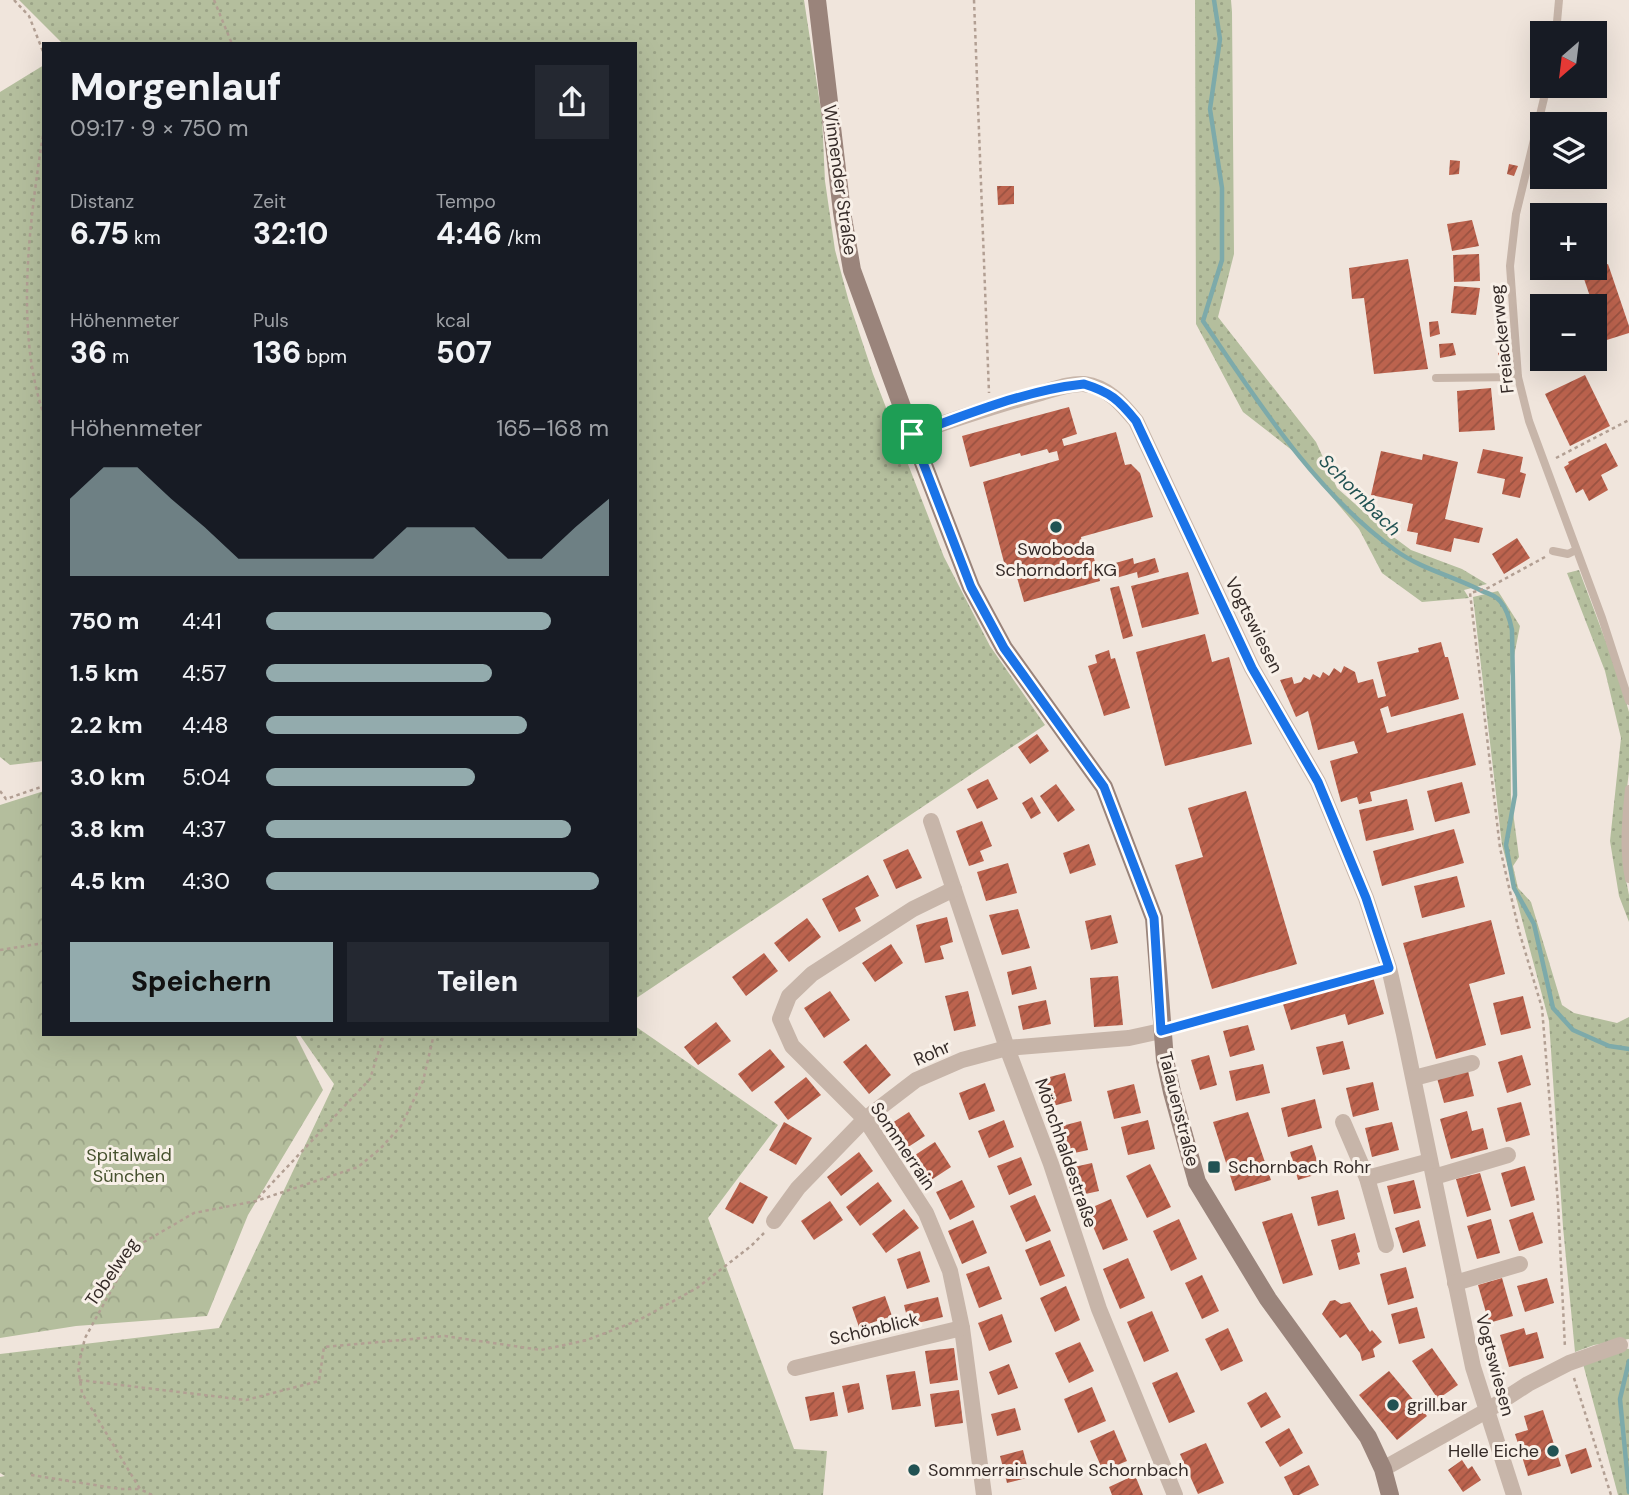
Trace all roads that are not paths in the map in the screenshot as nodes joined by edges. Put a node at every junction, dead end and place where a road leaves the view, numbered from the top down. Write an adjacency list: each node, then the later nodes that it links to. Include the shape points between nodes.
1 (817, 0): 7 (street, Winnender Straße, via 852,270)
2 (1559, 0): 3 (lane)
3 (1557, 21)
4 (1544, 98): 6 (lane, Freiackerweg, via 1516,214 1510,265)
5 (1436, 377): 6 (lane)
6 (1518, 377): 8 (lane, Freiackerweg, via 1529,421)
7 (912, 434): 15 (street, Talauenstraße, via 971,587 1004,648 1104,787 1154,918); 18 (street, Vogtswiesen, via 989,407 1084,384 1119,400 1136,421 1252,668 1318,782 1389,968)
8 (1576, 550): 9 (lane, via 1568,554); 10 (lane, Freiackerweg)
9 (1553, 551)
10 (1629, 701)
11 (1629, 789): 13 (lane)
12 (931, 821): 14 (street, Mönchhaldestraße)
13 (1629, 879)
14 (954, 888): 16 (street, Mönchhaldestraße); 19 (street, Sommerrain, via 812,974 789,996 780,1019 792,1046)
15 (1161, 1031): 16 (street, Rohr); 33 (street, Talauenstraße, via 1197,1182 1273,1306 1368,1437)
16 (1007, 1048): 19 (street, Rohr, via 962,1060 916,1080); 35 (street, Mönchhaldestraße, via 1099,1309)
17 (1472, 1063): 18 (street)
18 (1414, 1078): 22 (street, Vogtswiesen)
19 (865, 1119): 25 (street, Rohr, via 798,1188); 29 (street, Sommerrain, via 926,1213 950,1271)
20 (1343, 1122): 24 (street)
21 (1508, 1155): 23 (street)
22 (1430, 1161): 23 (street, Vogtswiesen); 24 (street)
23 (1434, 1177): 28 (street, Vogtswiesen)
24 (1367, 1178): 26 (street)
25 (774, 1222)
26 (1386, 1245)
27 (1520, 1264): 28 (street)
28 (1455, 1283): 32 (street, Vogtswiesen, via 1473,1367)
29 (962, 1328): 31 (street, Schönblick); 34 (street, Sommerrain)
30 (1625, 1344): 32 (street, via 1569,1363)
31 (795, 1368)
32 (1488, 1410): 33 (street); 37 (street, Vogtswiesen)
33 (1383, 1469): 36 (street, Talauenstraße)
34 (984, 1495)
35 (1175, 1495)
36 (1390, 1495)
37 (1514, 1495)

